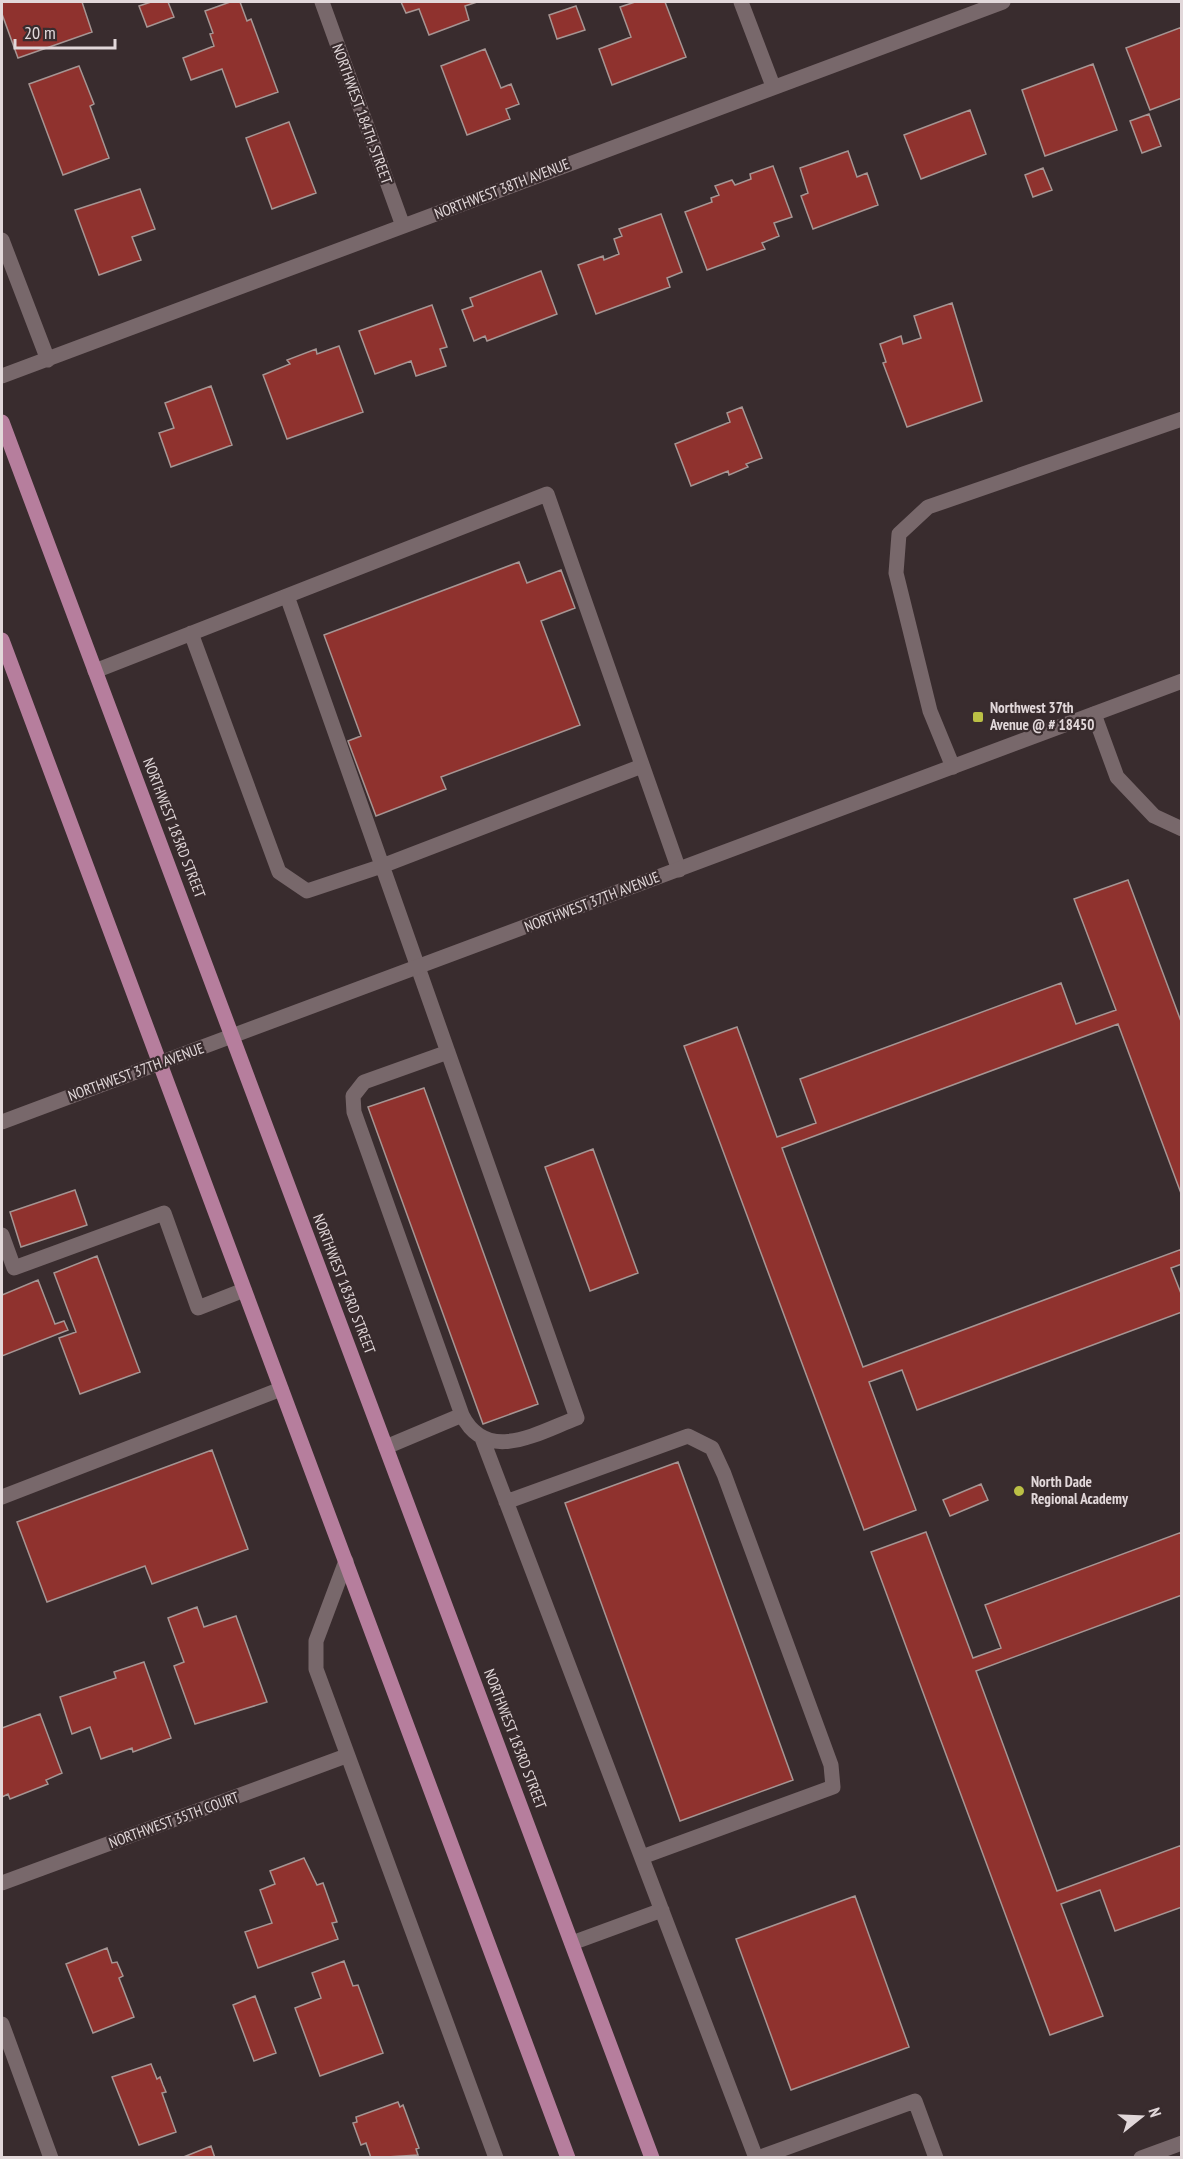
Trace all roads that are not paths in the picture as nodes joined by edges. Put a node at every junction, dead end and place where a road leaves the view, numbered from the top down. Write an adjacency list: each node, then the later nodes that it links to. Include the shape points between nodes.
1 (322, 2): 5 (street, NORTHWEST 184TH STREET)
2 (741, 2): 4 (street)
3 (1003, 2): 4 (street, NORTHWEST 38TH AVENUE)
4 (773, 86): 5 (street, NORTHWEST 38TH AVENUE)
5 (403, 226): 7 (street, NORTHWEST 38TH AVENUE)
6 (2, 240): 7 (street)
7 (48, 360): 8 (street, NORTHWEST 38TH AVENUE)
8 (2, 376)
9 (1182, 419): 18 (street, via 928,507 899,534 896,573 930,711)
10 (2, 422): 14 (main road, NORTHWEST 183RD STREET)
11 (287, 596): 12 (street); 17 (street, via 547,494); 20 (street)
12 (191, 633): 14 (street); 20 (street, via 279,872 307,891)
13 (2, 640): 25 (main road)
14 (96, 671): 23 (main road, NORTHWEST 183RD STREET)
15 (1182, 681): 16 (street, NORTHWEST 37TH AVENUE)
16 (1094, 714): 18 (street, NORTHWEST 37TH AVENUE); 19 (street, via 1117,777 1154,816)
17 (642, 766): 20 (street); 21 (street)
18 (953, 767): 21 (street, NORTHWEST 37TH AVENUE)
19 (1182, 829)
20 (382, 866): 22 (street)
21 (679, 870): 22 (street, NORTHWEST 37TH AVENUE)
22 (417, 968): 23 (street, NORTHWEST 37TH AVENUE); 24 (street)
23 (232, 1037): 25 (street, NORTHWEST 37TH AVENUE); 32 (main road, NORTHWEST 183RD STREET)
24 (447, 1052): 30 (street, via 364,1082 353,1096 354,1112); 31 (street, via 577,1418 504,1444)
25 (159, 1063): 26 (street, NORTHWEST 37TH AVENUE); 28 (main road)
26 (2, 1122)
27 (2, 1235): 28 (street, via 14,1268 164,1213 198,1308)
28 (244, 1290): 29 (main road)
29 (281, 1389): 33 (street); 35 (main road)
30 (462, 1415): 31 (street, via 470,1430); 32 (street)
31 (482, 1438): 34 (street)
32 (386, 1447): 40 (main road, NORTHWEST 183RD STREET)
33 (2, 1497)
34 (506, 1502): 37 (street); 37 (street, via 688,1436 712,1448 724,1474 831,1765 832,1787)
35 (346, 1561): 36 (street, via 316,1641 316,1669); 45 (main road)
36 (346, 1756): 38 (street, NORTHWEST 35TH COURT); 44 (street)
37 (642, 1857): 39 (street)
38 (2, 1883)
39 (662, 1910): 40 (street); 47 (street)
40 (572, 1943): 46 (main road, NORTHWEST 183RD STREET)
41 (2, 2024): 43 (street)
42 (1182, 2143): 49 (street)
43 (51, 2157)
44 (496, 2157)
45 (568, 2157)
46 (652, 2157)
47 (757, 2157): 48 (street, via 915,2101)
48 (936, 2157)
49 (1141, 2157)

